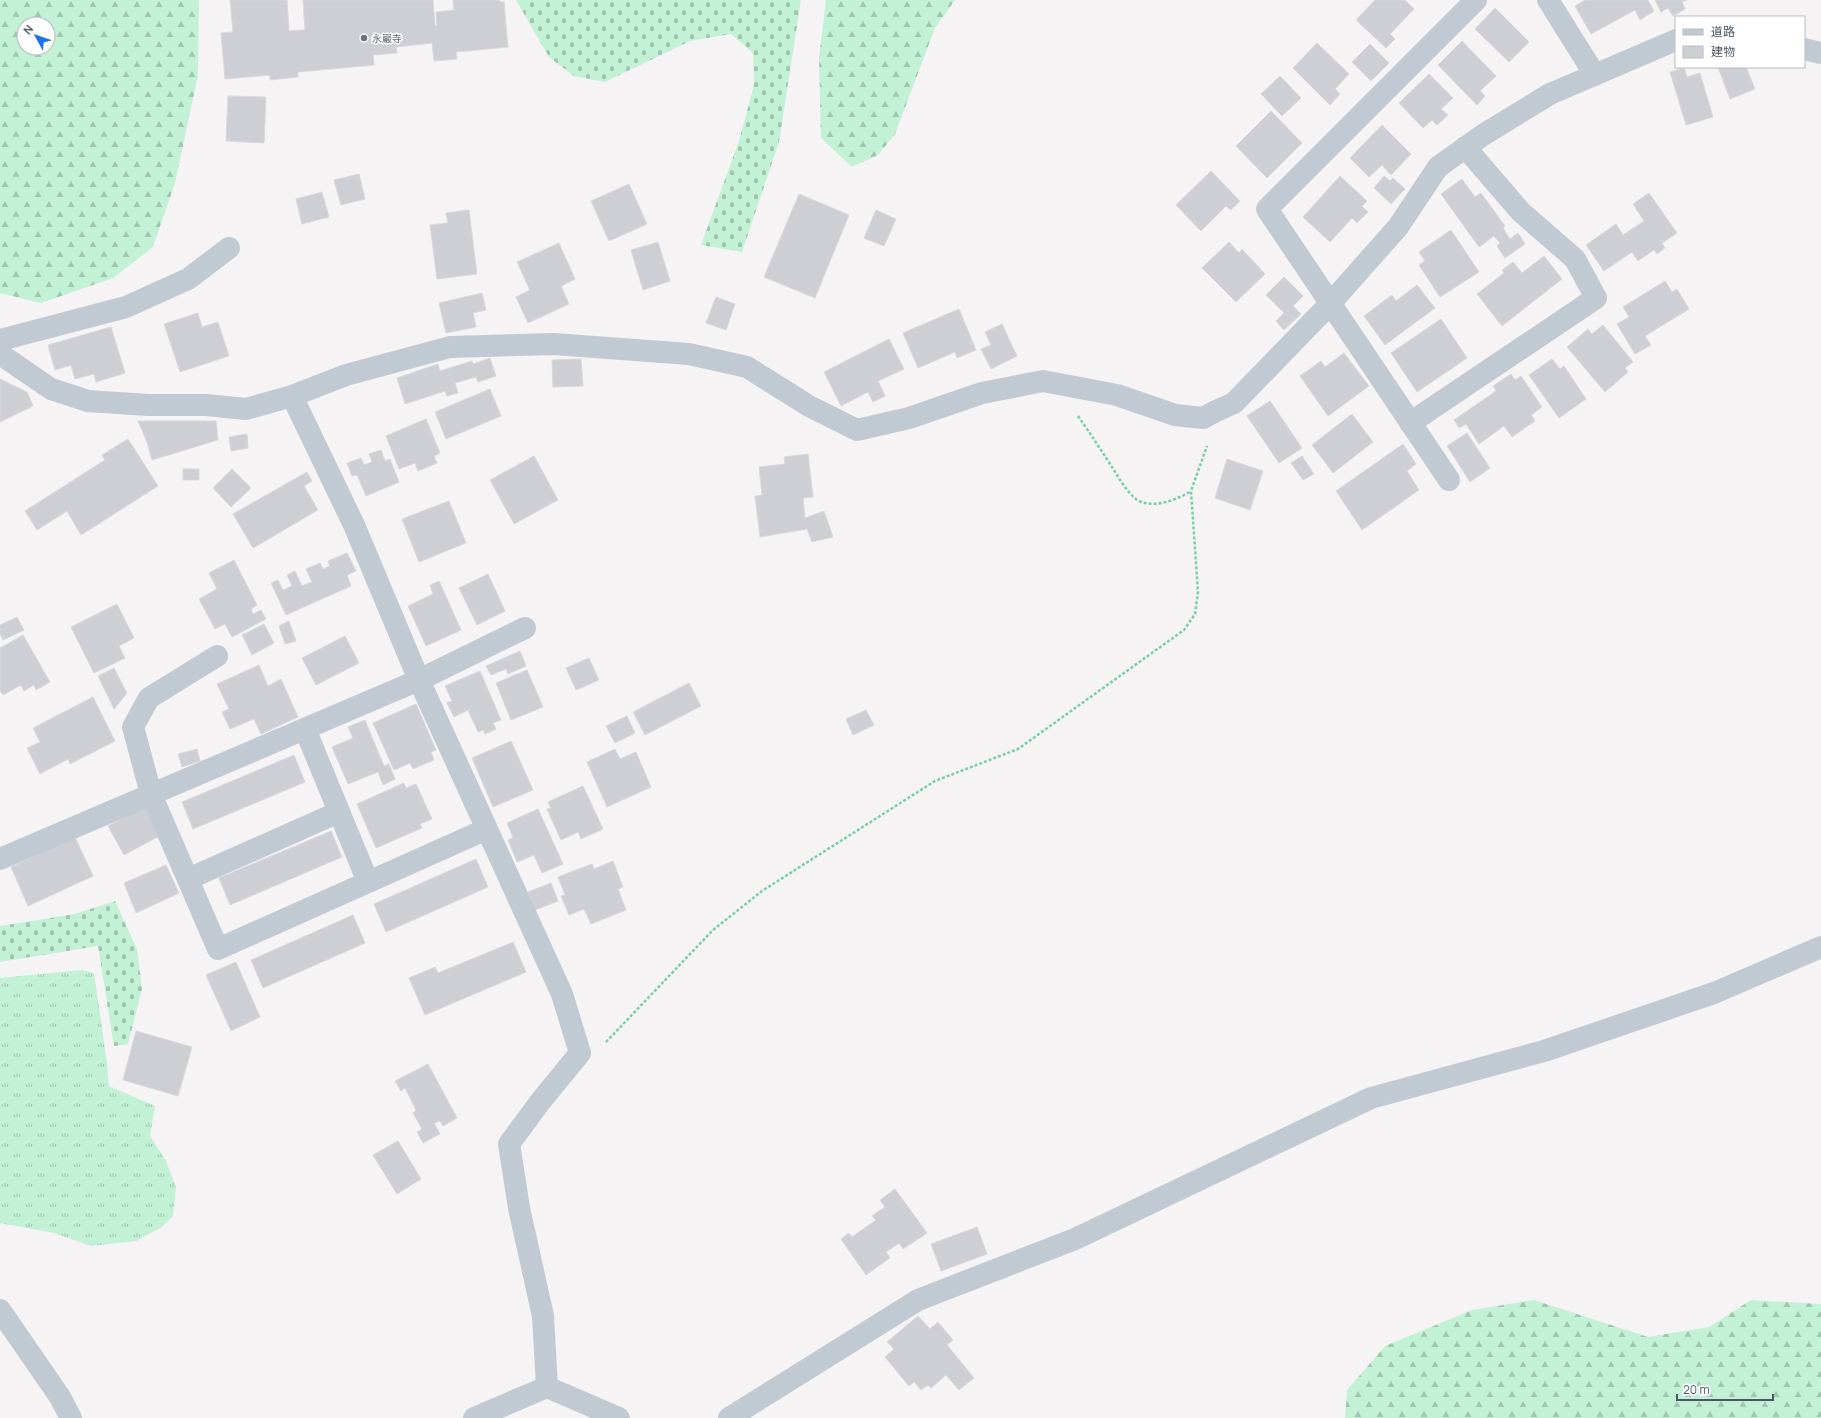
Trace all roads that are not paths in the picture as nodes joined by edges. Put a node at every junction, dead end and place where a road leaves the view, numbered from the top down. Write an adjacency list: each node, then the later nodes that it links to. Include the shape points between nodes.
1 (1476, 0): 9 (street, via 1268,209)
2 (1548, 0): 6 (street)
3 (1675, 40): 6 (street)
4 (1805, 49): 5 (street)
5 (1821, 53)
6 (1595, 75): 7 (street, via 1550,94)
7 (1465, 148): 9 (street, via 1438,167 1398,227); 13 (street, via 1521,212 1575,259 1596,298)
8 (229, 248): 10 (street, via 188,279 126,307)
9 (1330, 303): 12 (street, via 1234,403 1203,418 1175,415 1116,395 1043,381 982,392 909,418 857,430 810,406 748,367 689,354 554,344 450,347 346,375); 13 (street)
10 (0, 340)
11 (0, 354): 12 (street, via 51,389 88,401 246,409)
12 (292, 396): 17 (street, via 354,526)
13 (1410, 423): 14 (street)
14 (1449, 480)
15 (525, 628): 17 (street)
16 (217, 656): 19 (street, via 149,698 133,727)
17 (419, 680): 18 (street); 21 (street)
18 (305, 729): 19 (street); 20 (street)
19 (151, 794): 22 (street); 23 (street)
20 (339, 812): 23 (street); 24 (street)
21 (487, 830): 24 (street); 27 (street, via 562,994 580,1053 510,1144 520,1208 543,1316)
22 (0, 859)
23 (188, 879): 24 (street, via 218,949)
24 (368, 882)
25 (1821, 947): 31 (street, via 1714,993 1544,1050 1371,1098 1075,1239 918,1300)
26 (0, 1310): 28 (street, via 60,1397)
27 (547, 1387): 29 (street); 30 (street)
28 (71, 1418)
29 (474, 1418)
30 (619, 1418)
31 (729, 1418)

